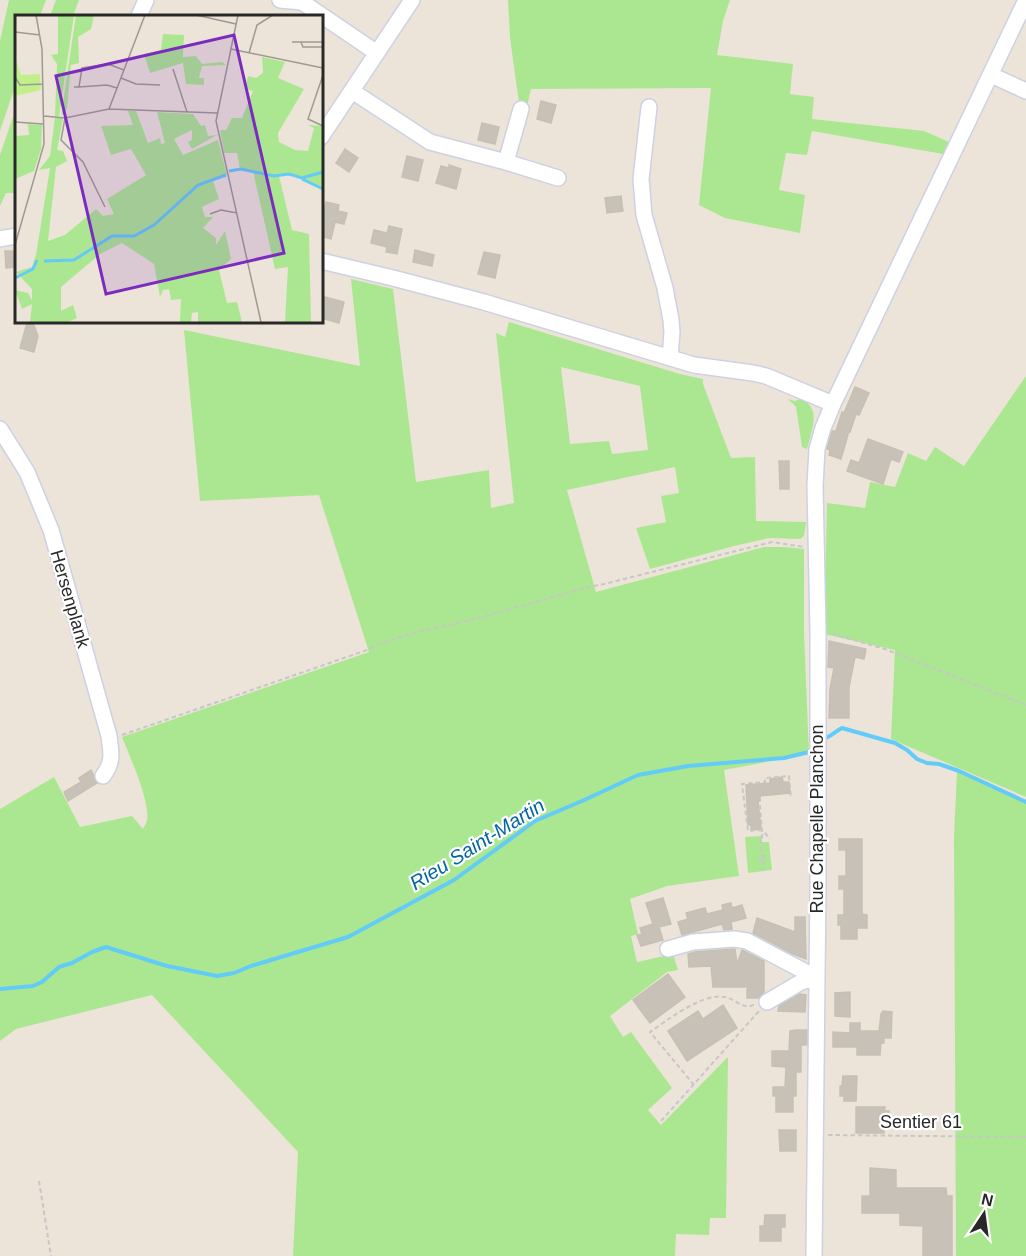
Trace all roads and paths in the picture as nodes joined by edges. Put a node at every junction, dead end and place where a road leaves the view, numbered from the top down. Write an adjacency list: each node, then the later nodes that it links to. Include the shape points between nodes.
1 (146, 0): 5 (street)
2 (280, 0): 6 (street, via 302,2)
3 (412, 0): 8 (street)
4 (1026, 0): 9 (street, Rue Chapelle Planchon)
5 (139, 15)
6 (321, 15)
7 (322, 16): 8 (street)
8 (377, 53): 10 (street)
9 (991, 75): 11 (street); 21 (street, Rue Chapelle Planchon)
10 (352, 91): 14 (street); 15 (street, via 430,142)
11 (1026, 92)
12 (649, 107): 20 (street, via 641,179 644,215 671,320)
13 (521, 109): 15 (street)
14 (322, 136)
15 (507, 162): 16 (street)
16 (558, 178)
17 (15, 236): 18 (street)
18 (0, 239)
19 (322, 261): 20 (street, via 484,302)
20 (670, 358): 21 (street, via 766,376)
21 (833, 404): 23 (street, Rue Chapelle Planchon, via 817,449)
22 (0, 429): 26 (street, Hersenplank, via 27,472 51,530)
23 (816, 549): 24 (street, Rue Chapelle Planchon); 26 (path, via 772,542 589,587 377,645 114,738)
24 (818, 631): 25 (path, via 885,649); 34 (street, Rue Chapelle Planchon)
25 (1026, 705)
26 (109, 736): 27 (street, Hersenplank, via 110,767)
27 (103, 776)
28 (791, 798): 30 (path, via 789,776 742,784 748,831)
29 (760, 805): 30 (path)
30 (762, 831): 31 (path); 32 (path)
31 (770, 839)
32 (763, 870)
33 (668, 949): 34 (street, via 693,942 741,940)
34 (817, 978): 35 (street, via 801,982); 38 (street, Rue Chapelle Planchon)
35 (767, 1002): 36 (path); 36 (path, via 746,1006 727,997 714,997 692,1004 650,1032)
36 (694, 1085): 37 (path)
37 (661, 1121)
38 (816, 1135): 39 (path, Sentier 61); 42 (street, Rue Chapelle Planchon)
39 (1026, 1137)
40 (39, 1181): 41 (path)
41 (51, 1256)
42 (814, 1256)

